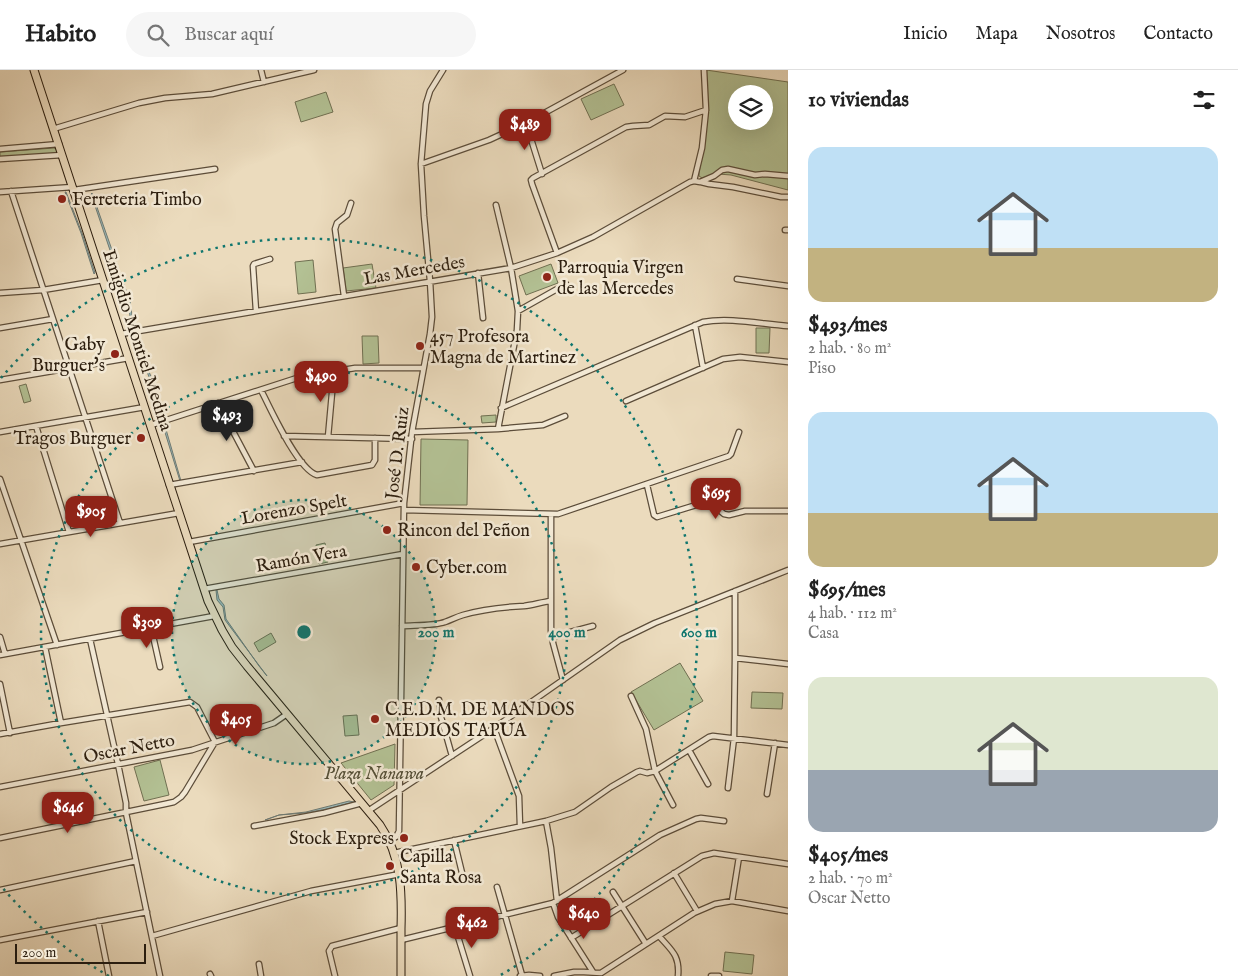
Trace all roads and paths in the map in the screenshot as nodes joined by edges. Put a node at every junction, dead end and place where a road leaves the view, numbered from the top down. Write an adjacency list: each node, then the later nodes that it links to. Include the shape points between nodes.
1 (34, 70): 10 (main road, Emigdio Montiel Medina)
2 (261, 70): 7 (street)
3 (314, 70): 7 (street)
4 (443, 70): 15 (street, José D. Ruiz, via 426,104)
5 (623, 70): 9 (street)
6 (704, 70): 8 (street)
7 (264, 82): 10 (street, via 212,94 139,103)
8 (706, 110): 17 (street, via 685,117 665,116 649,125 626,127); 19 (street)
9 (526, 123): 15 (street); 17 (street)
10 (54, 129): 11 (main road, Emigdio Montiel Medina)
11 (59, 144): 12 (street); 13 (main road, Emigdio Montiel Medina)
12 (0, 149)
13 (62, 155): 14 (street); 21 (main road, Emigdio Montiel Medina)
14 (0, 159)
15 (421, 164): 33 (street, José D. Ruiz)
16 (215, 169): 21 (street)
17 (542, 174): 27 (street, via 531,180)
18 (788, 176): 20 (street, via 754,175 728,169)
19 (694, 181): 20 (street); 27 (street, Las Mercedes, via 593,237)
20 (700, 182): 24 (street)
21 (73, 189): 22 (street); 32 (main road, Emigdio Montiel Medina)
22 (11, 191): 23 (street); 36 (street)
23 (0, 192)
24 (788, 196)
25 (351, 203): 38 (street, via 347,215 335,229)
26 (496, 205): 29 (street)
27 (556, 253): 29 (street, Las Mercedes)
28 (270, 260): 39 (street, via 253,266)
29 (511, 268): 30 (street, Las Mercedes); 40 (street)
30 (478, 273): 33 (street, Las Mercedes); 41 (street)
31 (737, 279): 35 (street)
32 (103, 280): 36 (street); 46 (main road, Emigdio Montiel Medina)
33 (430, 281): 38 (street, Las Mercedes); 49 (street, José D. Ruiz, via 432,317)
34 (566, 284): 40 (street)
35 (788, 286)
36 (43, 290): 37 (street); 42 (street)
37 (0, 293)
38 (344, 296): 39 (street, Las Mercedes)
39 (256, 311): 46 (street, Las Mercedes)
40 (518, 311): 58 (street)
41 (484, 318)
42 (53, 319): 45 (street); 51 (street)
43 (695, 325): 44 (street, via 715,321); 50 (street); 58 (street)
44 (788, 326)
45 (0, 328)
46 (121, 334): 47 (main road, Emigdio Montiel Medina)
47 (129, 358): 51 (street); 57 (main road, Emigdio Montiel Medina)
48 (788, 362): 50 (street, via 731,357)
49 (423, 368): 52 (street); 65 (street, José D. Ruiz)
50 (703, 368): 55 (street)
51 (69, 369): 53 (street); 60 (street)
52 (334, 371): 54 (street, via 300,377); 68 (street)
53 (0, 380)
54 (261, 390): 56 (street); 67 (street)
55 (626, 401)
56 (218, 403): 61 (street); 72 (street)
57 (145, 407): 60 (street); 61 (main road, Emigdio Montiel Medina)
58 (502, 408): 63 (street)
59 (565, 416): 63 (street, via 543,425)
60 (85, 417): 62 (street); 81 (street)
61 (151, 425): 74 (main road, Emigdio Montiel Medina)
62 (36, 426): 64 (street); 82 (street)
63 (498, 429): 65 (street)
64 (0, 432)
65 (412, 432): 70 (street, José D. Ruiz)
66 (739, 432): 75 (street, via 728,456)
67 (284, 436): 68 (street); 71 (street)
68 (328, 436): 69 (street)
69 (375, 438): 70 (street); 71 (street, via 372,465 317,475)
70 (412, 438): 76 (street, José D. Ruiz)
71 (302, 462): 72 (street)
72 (254, 471): 74 (street)
73 (0, 479): 83 (street)
74 (170, 485): 79 (main road, Emigdio Montiel Medina)
75 (647, 485): 78 (street, via 654,516 657,517 706,502 724,514); 80 (street)
76 (404, 503): 77 (street, José D. Ruiz); 84 (street, Lorenzo Spelt)
77 (404, 510): 80 (street); 86 (street, José D. Ruiz)
78 (788, 511)
79 (179, 513): 81 (street); 84 (main road, Emigdio Montiel Medina)
80 (551, 515): 90 (street)
81 (120, 523): 82 (street)
82 (69, 532): 83 (street)
83 (21, 540): 85 (street); 98 (street)
84 (189, 542): 88 (main road, Emigdio Montiel Medina)
85 (0, 544)
86 (403, 554): 88 (street, Ramón Vera); 92 (street, José D. Ruiz)
87 (788, 570): 89 (street)
88 (204, 590): 91 (main road, Emigdio Montiel Medina)
89 (735, 591): 101 (street); 104 (street, via 620,640)
90 (551, 602): 92 (street, via 474,612 437,624); 96 (street)
91 (214, 616): 94 (street); 108 (main road, Emigdio Montiel Medina, via 232,647)
92 (402, 626): 125 (street, José D. Ruiz)
93 (593, 626): 96 (street)
94 (152, 627): 97 (street); 103 (street)
95 (0, 637): 100 (street)
96 (552, 637): 104 (street)
97 (90, 639): 98 (street); 109 (street)
98 (57, 644): 99 (street)
99 (45, 647): 100 (street); 110 (street)
100 (3, 654)
101 (735, 658): 102 (street); 114 (street)
102 (788, 664)
103 (160, 667)
104 (563, 680): 111 (street)
105 (0, 684): 112 (street)
106 (631, 696): 121 (street, via 646,730)
107 (439, 700): 119 (street)
108 (287, 714): 115 (street, Oscar Netto, via 274,723); 127 (main road, Emigdio Montiel Medina)
109 (108, 716): 110 (street); 115 (street, via 190,702 197,708); 120 (street)
110 (61, 723): 112 (street)
111 (494, 728): 119 (street); 134 (street, via 519,796)
112 (10, 732): 113 (street)
113 (0, 734)
114 (734, 738): 116 (street); 118 (street, via 709,737); 124 (street)
115 (215, 742): 120 (street, Oscar Netto, via 192,750); 130 (street, via 181,797 174,802)
116 (775, 744): 117 (street); 126 (street)
117 (788, 745)
118 (689, 750): 121 (street); 122 (street)
119 (452, 756): 125 (street)
120 (118, 764): 123 (street, Oscar Netto); 130 (street)
121 (655, 771): 128 (street); 131 (street, via 639,771 574,812)
122 (708, 784)
123 (0, 787)
124 (728, 788)
125 (400, 789): 129 (street); 136 (street, José D. Ruiz, via 399,831)
126 (767, 794)
127 (362, 803): 129 (main road, Emigdio Montiel Medina); 133 (street)
128 (673, 805)
129 (368, 811): 136 (main road, Emigdio Montiel Medina)
130 (126, 813): 135 (street); 140 (street)
131 (546, 821): 134 (street); 149 (street)
132 (724, 821): 149 (street, via 696,819 660,834)
133 (254, 826)
134 (520, 826): 137 (street)
135 (0, 838)
136 (389, 840): 138 (main road, Emigdio Montiel Medina)
137 (454, 840): 138 (street); 144 (street)
138 (394, 853): 143 (main road, Emigdio Montiel Medina)
139 (739, 857): 141 (street); 142 (street, via 709,854); 148 (street)
140 (136, 861): 146 (street); 153 (street)
141 (788, 864)
142 (674, 873): 150 (street); 151 (street)
143 (400, 874): 157 (main road, Emigdio Montiel Medina); 158 (street, via 311,891)
144 (464, 881)
145 (496, 887): 154 (street)
146 (0, 890)
147 (613, 892): 150 (street)
148 (732, 901): 151 (street); 152 (street)
149 (555, 902): 154 (street); 160 (street, via 558,917)
150 (622, 906): 160 (street); 163 (street)
151 (697, 911): 159 (street)
152 (788, 911)
153 (147, 912): 155 (street); 158 (street)
154 (504, 915): 156 (street); 172 (street)
155 (98, 921): 161 (street); 166 (street)
156 (455, 927): 162 (street); 171 (street)
157 (401, 928): 162 (main road, Emigdio Montiel Medina); 169 (street, via 332,946 329,951)
158 (152, 936): 167 (street)
159 (659, 936): 163 (street); 175 (street, via 676,957)
160 (571, 938): 165 (street)
161 (0, 940)
162 (401, 940): 170 (main road, Emigdio Montiel Medina)
163 (646, 944): 165 (street, via 604,972)
164 (259, 964): 168 (street)
165 (593, 972): 174 (street)
166 (109, 976)
167 (160, 976)
168 (262, 976)
169 (335, 976)
170 (401, 976)
171 (470, 976)
172 (520, 976): 173 (street)
173 (540, 976)
174 (554, 976)
175 (678, 976)
176 (713, 976): 177 (street)
177 (719, 976)

